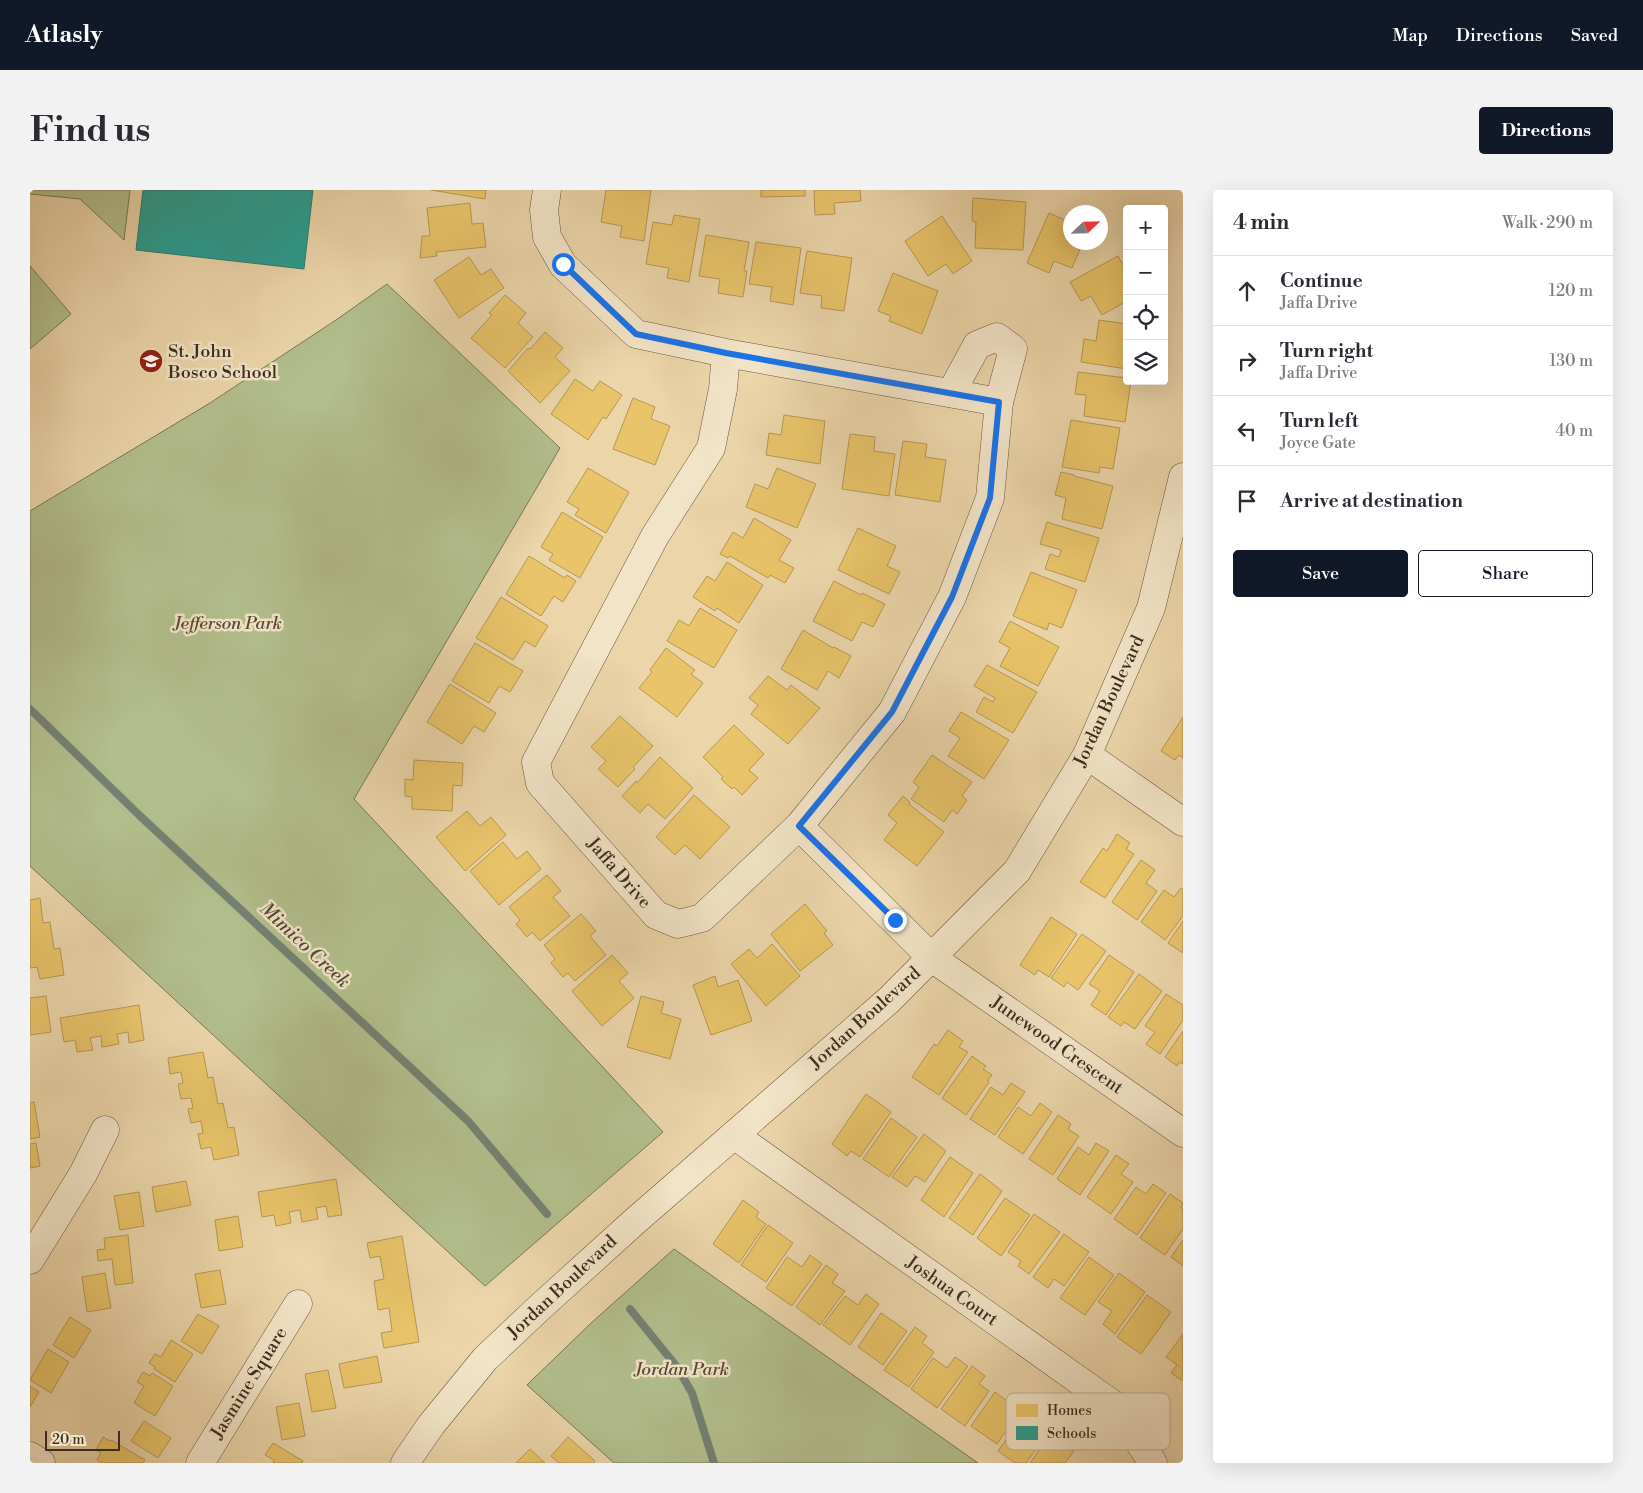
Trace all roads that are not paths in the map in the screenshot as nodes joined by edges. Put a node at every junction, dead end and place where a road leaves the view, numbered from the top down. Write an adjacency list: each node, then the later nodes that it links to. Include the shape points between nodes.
1 (547, 190): 2 (street, via 544,210 548,238 563,264 636,334)
2 (726, 353): 3 (street); 9 (street, Jaffa Drive, via 723,390 711,448 656,536 536,762 540,783 656,915 678,924 702,918)
3 (951, 393): 4 (street); 4 (street, Jaffa Drive, via 977,345 996,337 1013,349)
4 (999, 402): 9 (street, Jaffa Drive, via 990,498 952,597 892,712)
5 (1183, 477): 6 (street, Jordan Boulevard)
6 (1180, 511): 7 (street, Jordan Boulevard, via 1152,608)
7 (1087, 755): 8 (street); 10 (street, Jordan Boulevard, via 1017,871)
8 (1183, 822)
9 (799, 826): 10 (street, Junewood Crescent)
10 (932, 958): 12 (street, Junewood Crescent); 13 (street, Jordan Boulevard, via 889,1000)
11 (104, 1130): 14 (street, via 83,1174)
12 (1183, 1133)
13 (734, 1135): 16 (street, Joshua Court); 21 (street, Jordan Boulevard, via 588,1262 485,1359 431,1425)
14 (30, 1260)
15 (298, 1304): 20 (street, Jasmine Square)
16 (1097, 1393)
17 (1144, 1450): 22 (street, Joshua Court)
18 (30, 1456): 19 (street)
19 (41, 1463)
20 (200, 1463)
21 (405, 1463)
22 (1153, 1463)

